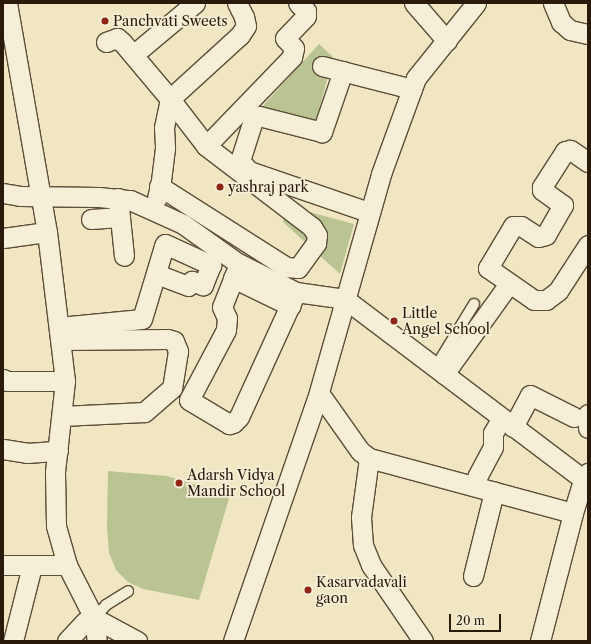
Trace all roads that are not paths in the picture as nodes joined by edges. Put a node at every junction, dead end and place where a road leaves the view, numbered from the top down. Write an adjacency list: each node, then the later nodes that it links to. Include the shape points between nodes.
1 (7, 3): 20 (street)
2 (195, 3): 11 (street)
3 (236, 3): 15 (street, via 246,26 240,35)
4 (298, 3): 16 (street, via 306,16 285,38 294,48 292,57)
5 (414, 3): 9 (street)
6 (476, 3): 9 (street)
7 (554, 3): 8 (street, via 554,10 561,22 570,30)
8 (588, 34)
9 (446, 41): 14 (street, via 416,78)
10 (106, 42): 11 (street, via 117,38)
11 (133, 55): 15 (street)
12 (322, 66): 13 (street)
13 (343, 71): 14 (street); 23 (street, via 322,132 259,116 253,120 240,161 249,171)
14 (412, 89): 23 (street)
15 (170, 99): 16 (street); 18 (street, via 164,127 165,148)
16 (206, 146): 30 (street, via 312,227 317,235 316,243)
17 (588, 162): 33 (street, via 570,150 565,151 543,184 542,190 562,203 563,208 543,237 538,237 521,226 514,226 488,268)
18 (160, 186): 22 (street); 30 (street, via 286,267)
19 (3, 193): 20 (street)
20 (40, 197): 21 (street); 26 (street)
21 (118, 198): 22 (street); 24 (street)
22 (153, 208): 31 (street, via 184,224)
23 (369, 212): 35 (street)
24 (120, 217): 25 (street); 29 (street)
25 (91, 219)
26 (47, 232): 27 (street); 37 (street)
27 (3, 238)
28 (588, 245): 33 (street, via 558,291 546,300 534,300)
29 (124, 256)
30 (298, 268): 34 (street)
31 (236, 271): 34 (street); 34 (street, via 222,307 227,318 226,330 189,400 229,424 234,423 239,417)
32 (156, 274): 37 (street, via 142,319)
33 (508, 285): 38 (street)
34 (290, 295): 35 (street)
35 (345, 299): 38 (street); 41 (street)
36 (474, 304): 38 (lane)
37 (60, 334): 40 (street); 42 (street, via 167,339 174,341 178,351 172,388 144,412)
38 (440, 371): 44 (street)
39 (3, 379): 40 (street)
40 (65, 381): 42 (street)
41 (319, 393): 47 (street, via 360,451); 62 (street)
42 (62, 416): 46 (street)
43 (583, 420): 44 (street, via 530,396)
44 (507, 422): 48 (street, via 493,433 492,447); 49 (street)
45 (3, 449): 46 (street, via 27,452)
46 (58, 451): 53 (street, via 55,472 56,526)
47 (369, 458): 50 (street); 63 (street, via 361,517 363,545 371,565)
48 (477, 477)
49 (586, 479): 51 (street)
50 (494, 492): 51 (street); 55 (street)
51 (573, 513): 64 (street)
52 (3, 565): 54 (street)
53 (67, 565): 54 (street); 57 (street)
54 (32, 566): 58 (street)
55 (473, 576)
56 (128, 591): 57 (lane, via 106,605)
57 (94, 618): 59 (street, via 85,622); 60 (street); 61 (street)
58 (13, 641)
59 (67, 641)
60 (97, 641)
61 (138, 641)
62 (233, 641)
63 (423, 641)
64 (540, 641)

